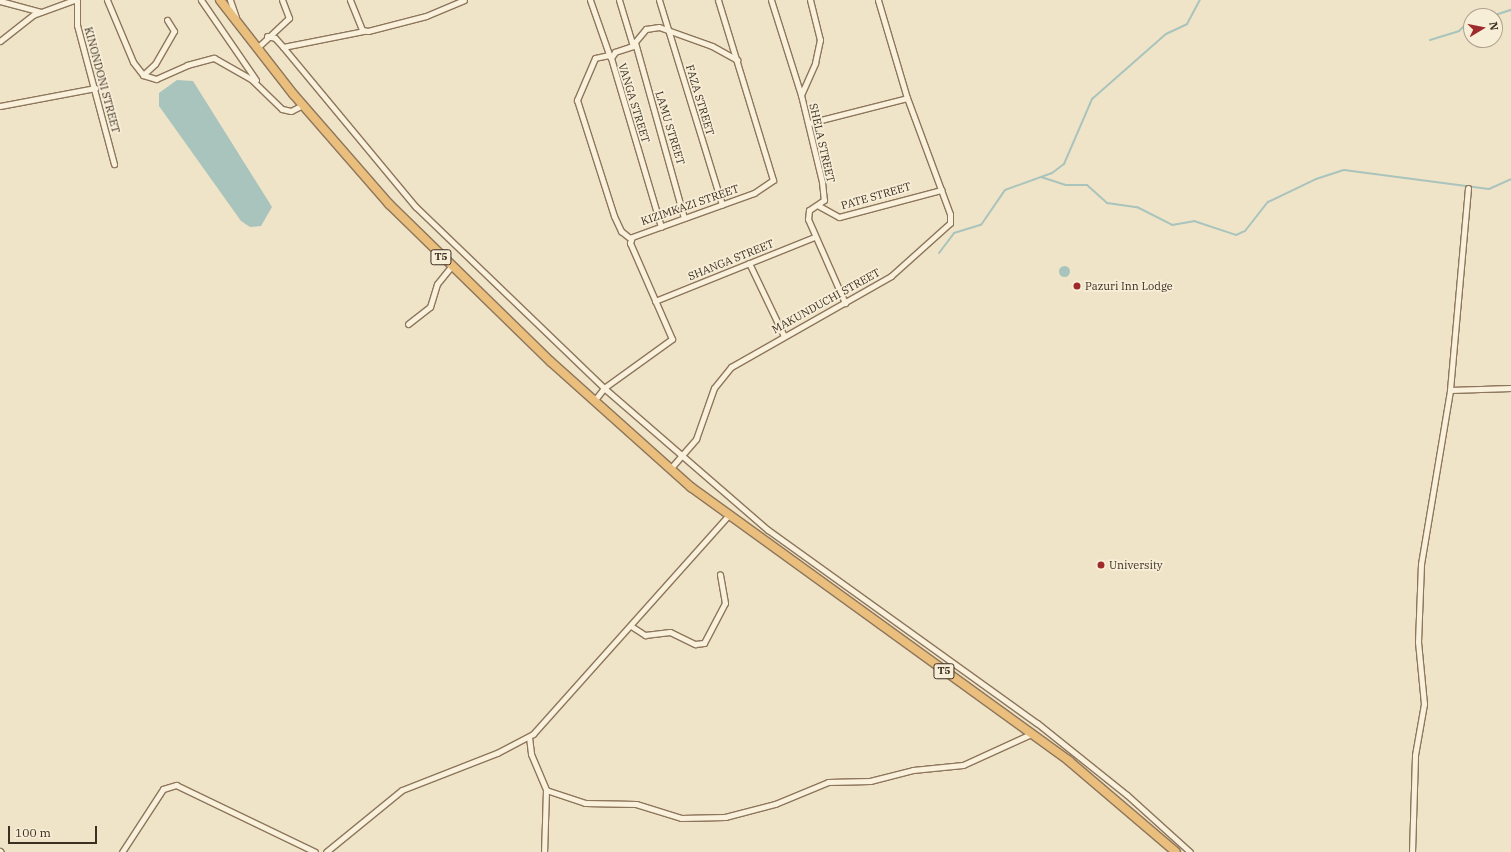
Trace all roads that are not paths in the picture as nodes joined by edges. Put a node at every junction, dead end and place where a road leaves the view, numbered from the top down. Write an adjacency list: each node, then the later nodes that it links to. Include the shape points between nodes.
1 (76, 0): 17 (street); 31 (street, KINONDONI STREET, via 78,25)
2 (107, 0): 29 (street, via 133,62)
3 (201, 0): 30 (street)
4 (220, 0): 19 (highway, T5)
5 (230, 0): 19 (street)
6 (282, 0): 22 (street, via 289,18)
7 (350, 0): 21 (street)
8 (464, 0): 21 (street, via 407,23)
9 (590, 0): 27 (street)
10 (619, 0): 24 (street)
11 (659, 0): 20 (street, FAZA STREET)
12 (718, 0): 28 (street, KIZIMKAZI STREET)
13 (771, 0): 32 (street, SHELA STREET)
14 (810, 0): 32 (street, via 820,40 815,63)
15 (878, 0): 33 (street, MAKUNDUCHI STREET)
16 (0, 1): 17 (street)
17 (41, 12): 23 (street, via 22,22)
18 (167, 20): 29 (street, via 174,31 157,62)
19 (241, 29): 26 (highway, T5)
20 (667, 29): 24 (street, via 646,29); 28 (street); 40 (street, FAZA STREET)
21 (364, 31): 25 (street)
22 (266, 36): 25 (street, via 275,38); 26 (street)
23 (0, 42)
24 (633, 46): 27 (street, VANGA STREET); 42 (street, LAMU STREET, via 666,145)
25 (283, 47): 52 (street, via 416,207)
26 (257, 48): 34 (highway, T5)
27 (610, 56): 43 (street, VANGA STREET); 45 (street, via 595,58 577,100 614,216 621,231)
28 (737, 60): 40 (street, KIZIMKAZI STREET, via 773,180 754,193)
29 (143, 75): 30 (street, via 156,79 187,65 214,58)
30 (258, 84): 34 (street, via 282,109 291,111)
31 (95, 88): 35 (street); 37 (street, KINONDONI STREET)
32 (801, 95): 36 (street, SHELA STREET)
33 (907, 98): 36 (street); 39 (street, MAKUNDUCHI STREET)
34 (303, 105): 47 (highway, T5, via 389,204)
35 (0, 106)
36 (808, 123): 41 (street, SHELA STREET, via 824,194)
37 (114, 164)
38 (1468, 188): 54 (street)
39 (941, 190): 41 (street, PATE STREET, via 839,217); 49 (street, MAKUNDUCHI STREET, via 950,214 947,227 891,276)
40 (722, 205): 42 (street, KIZIMKAZI STREET)
41 (819, 206): 44 (street, SHELA STREET, via 808,212)
42 (684, 218): 43 (street, KIZIMKAZI STREET)
43 (661, 227): 45 (street, KIZIMKAZI STREET)
44 (814, 237): 46 (street, SHANGA STREET); 49 (street, SHELA STREET)
45 (631, 239): 48 (street)
46 (749, 263): 48 (street, SHANGA STREET); 51 (street)
47 (451, 267): 50 (street, via 437,284 430,306); 55 (highway, T5)
48 (655, 301): 52 (street, via 670,328 672,340)
49 (845, 303): 51 (street, MAKUNDUCHI STREET)
50 (408, 324)
51 (784, 336): 56 (street, MAKUNDUCHI STREET, via 731,367 718,381 696,439)
52 (604, 388): 55 (street); 56 (street)
53 (1511, 388): 54 (street)
54 (1450, 390): 70 (street, via 1421,564 1418,642 1424,704 1415,755)
55 (594, 400): 57 (highway, T5)
56 (684, 455): 57 (street, MAKUNDUCHI STREET); 69 (street, via 768,530 1037,723 1127,795)
57 (670, 469): 58 (highway, T5)
58 (728, 516): 60 (street); 61 (highway, T5)
59 (720, 574): 60 (street, via 725,603 704,643 694,644 670,632 645,635)
60 (632, 626): 62 (street)
61 (1031, 734): 63 (street, via 962,764 913,770 870,782 828,782 775,804 725,817 681,818 640,805 585,803); 68 (highway, T5, via 1103,788)
62 (529, 737): 63 (street, via 532,754); 66 (street, via 402,790)
63 (546, 790): 67 (street)
64 (122, 852): 65 (street, via 163,789 176,784)
65 (315, 852)
66 (326, 852)
67 (544, 852)
68 (1176, 852)
69 (1190, 852)
70 (1412, 852)

